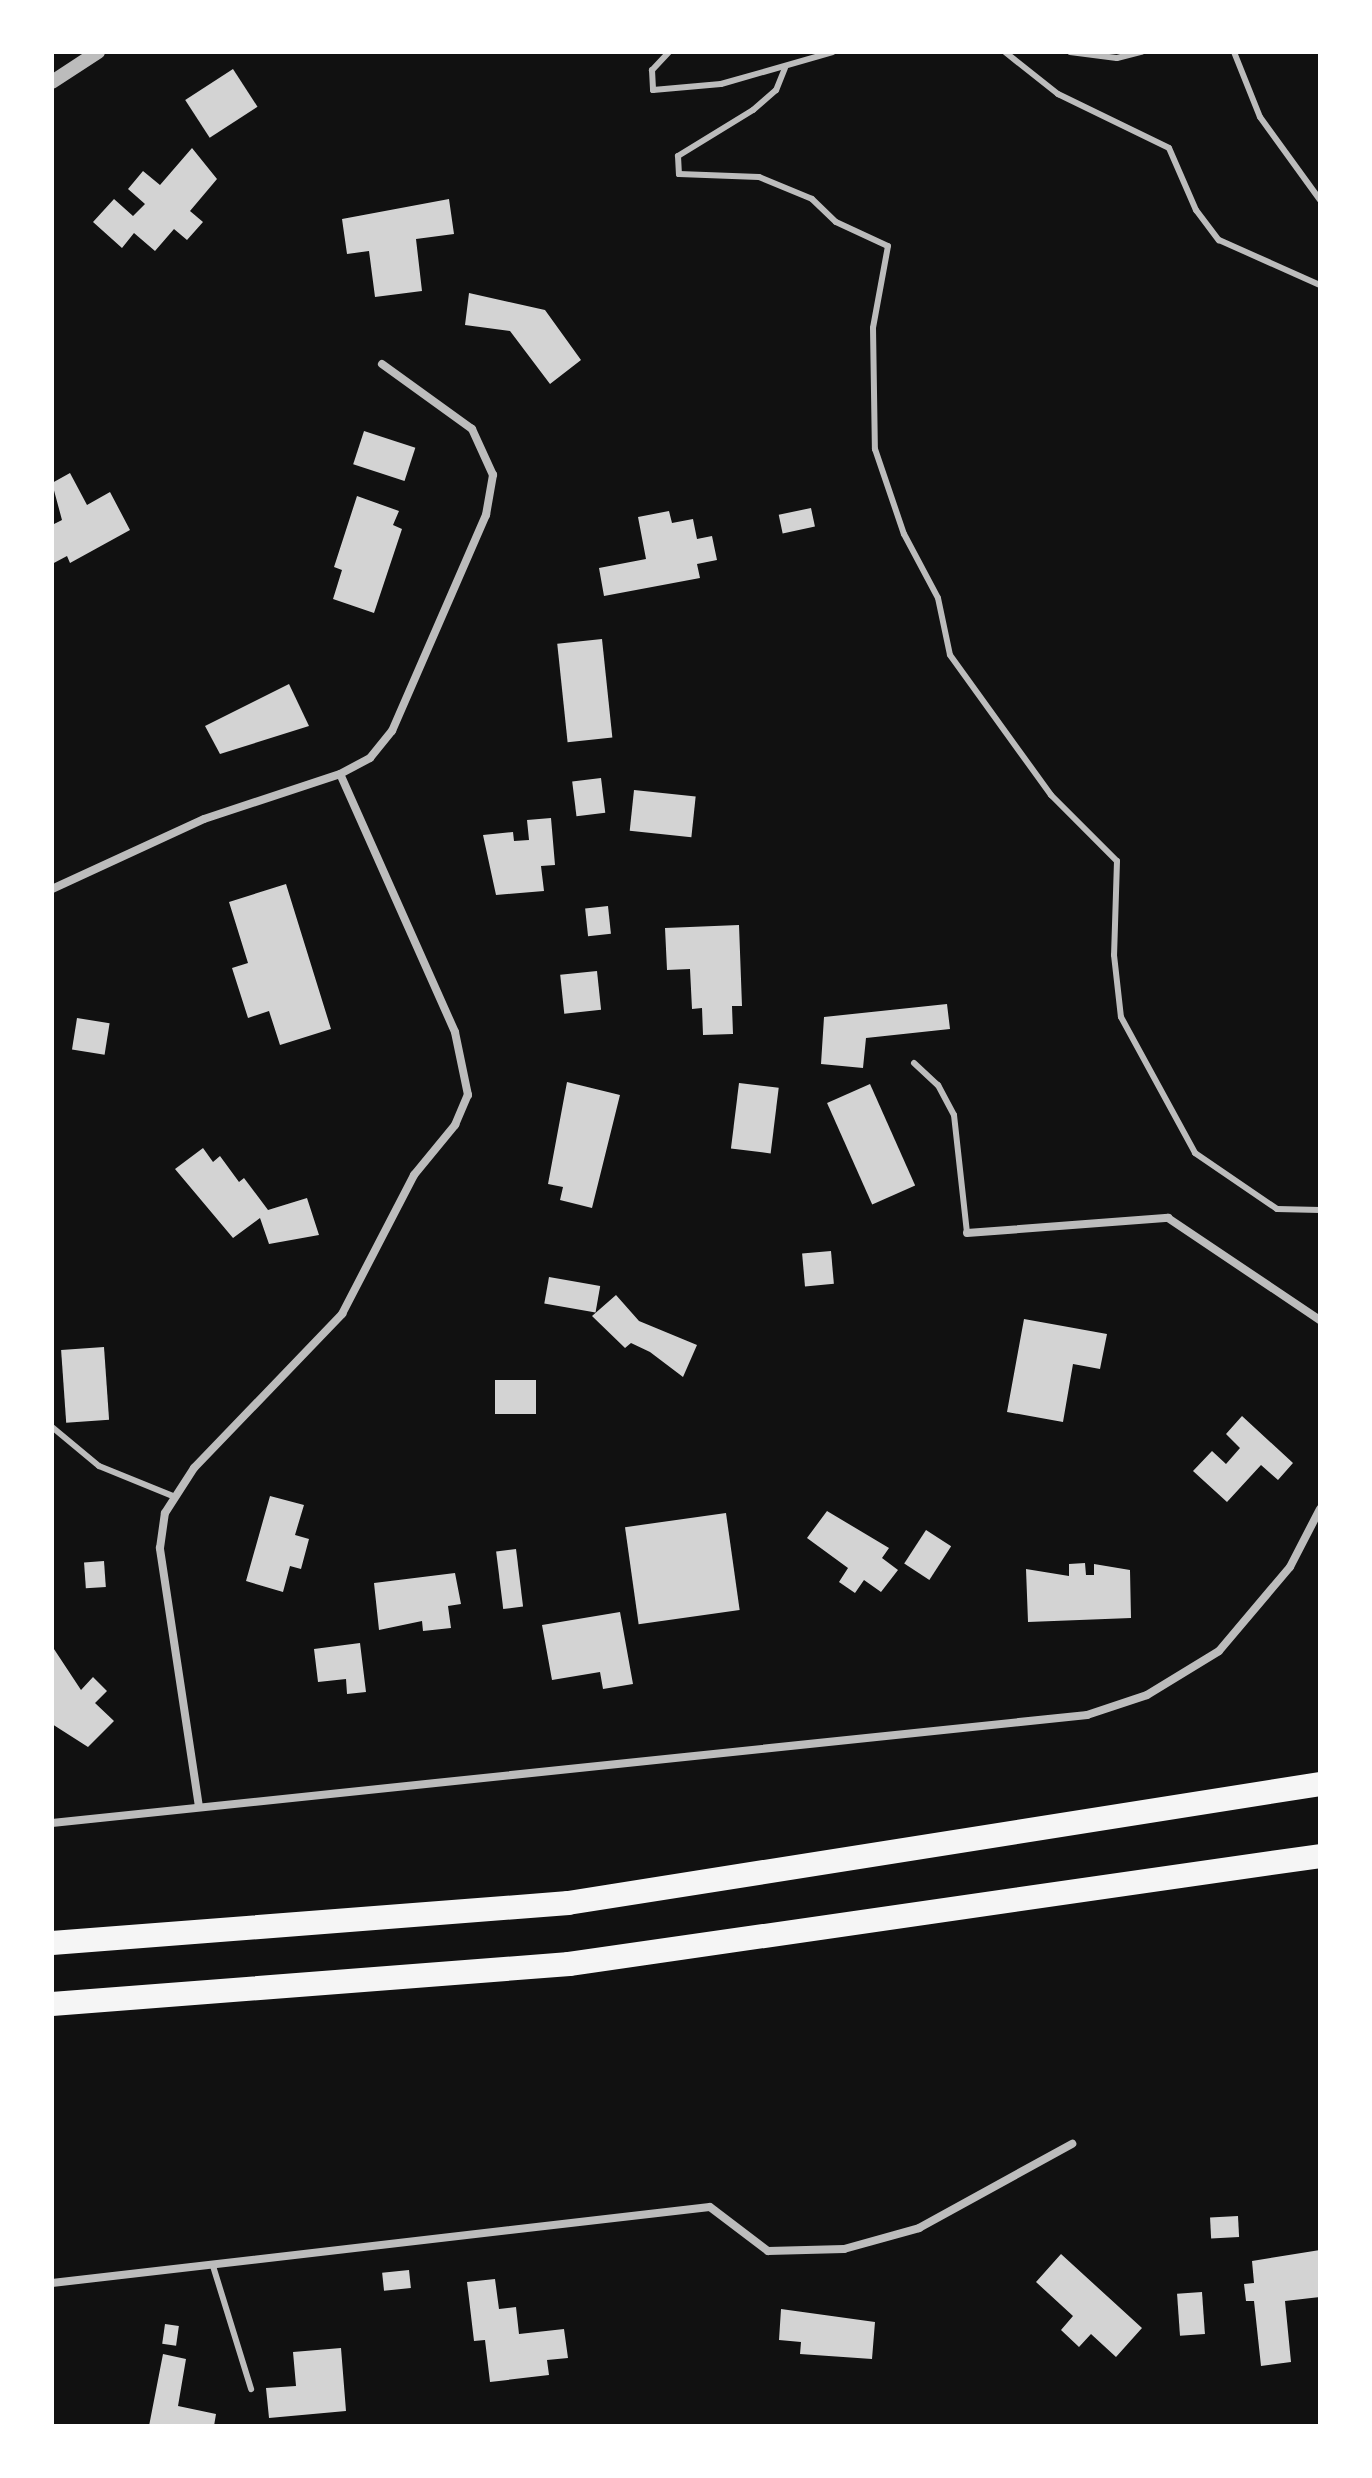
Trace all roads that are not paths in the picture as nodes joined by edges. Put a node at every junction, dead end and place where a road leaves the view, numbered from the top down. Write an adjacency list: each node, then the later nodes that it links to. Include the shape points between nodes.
1 (98, 52): 9 (street)
2 (669, 52): 8 (lane, via 652,70 653,90 678,91)
3 (833, 52): 8 (lane)
4 (1005, 52): 11 (lane, via 1058,94 1169,148 1196,210 1219,240)
5 (1070, 52): 6 (lane, via 1117,58)
6 (1141, 52)
7 (1234, 52): 10 (lane, via 1260,117)
8 (785, 68): 16 (lane, via 776,90 753,110 678,156 679,174 759,177 812,199 836,222 888,246 873,328 875,449 904,534 938,598 950,655 1051,795 1117,861 1114,955 1121,1017 1195,1153 1277,1209)
9 (52, 82)
10 (1320, 200)
11 (1320, 285)
12 (382, 364): 13 (street, via 472,429 491,459 492,488 401,715 370,758)
13 (340, 774): 14 (street, via 204,819); 20 (street, via 455,1032 468,1095 455,1125 414,1175 342,1314)
14 (52, 889)
15 (914, 1063): 17 (lane, via 938,1085 954,1115)
16 (1320, 1210)
17 (967, 1233): 18 (street, via 1168,1218)
18 (1320, 1320)
19 (52, 1427): 20 (lane, via 99,1466)
20 (173, 1496): 23 (street, via 160,1548)
21 (1320, 1509): 23 (street, via 1290,1567 1237,1635 1172,1683 1118,1707 883,1740)
22 (1320, 1784): 26 (highway, via 568,1903)
23 (199, 1807): 24 (street)
24 (52, 1823)
25 (1320, 1856): 27 (highway, via 569,1964)
26 (62, 1943)
27 (52, 2004)
28 (1072, 2144): 29 (street, via 919,2228 844,2249 768,2251 710,2207)
29 (213, 2266): 30 (street); 31 (lane)
30 (52, 2283)
31 (251, 2389)

